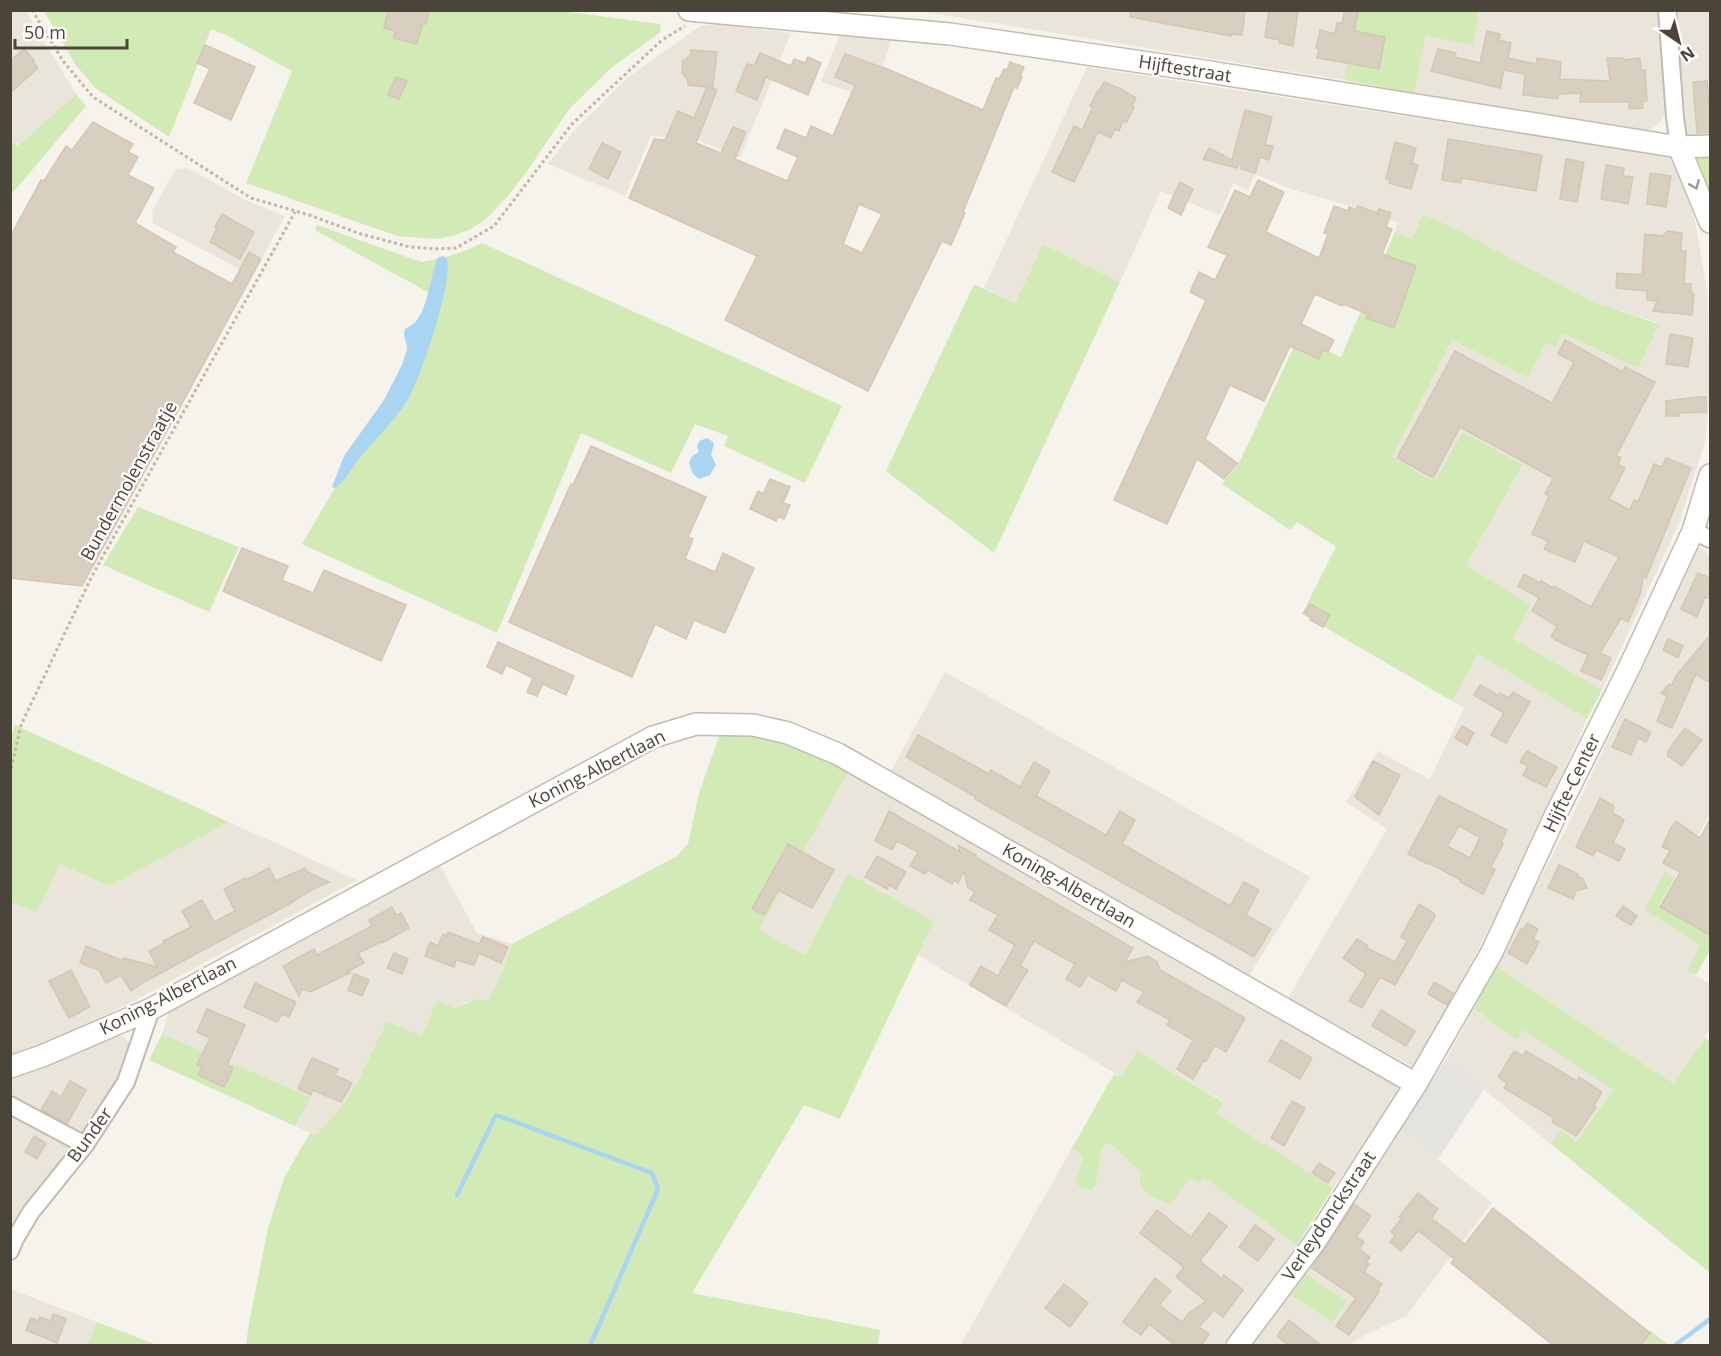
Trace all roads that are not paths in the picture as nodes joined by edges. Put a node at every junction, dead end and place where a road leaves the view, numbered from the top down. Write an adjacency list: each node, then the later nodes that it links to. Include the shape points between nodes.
1 (1668, 10): 4 (street)
2 (698, 11): 4 (street, Hijftestraat, via 950,34)
3 (1710, 146): 4 (street, Hijftestraat)
4 (1679, 147): 5 (street, one-way to 5)
5 (1710, 222)
6 (1710, 475): 7 (street, Hijfte-Center)
7 (1702, 535): 10 (street, Hijfte-Center, via 1629,668 1492,952)
8 (151, 1009): 9 (street, Koning-Albertlaan); 10 (street, Koning-Albertlaan, via 653,736 696,724 753,725 788,733 838,754); 12 (street, Bunder, via 126,1082)
9 (10, 1067)
10 (1416, 1084): 14 (street, Verleydonckstraat, via 1314,1243)
11 (10, 1105): 12 (street)
12 (85, 1145): 13 (street, Bunder, via 31,1212)
13 (10, 1251)
14 (1237, 1346)

